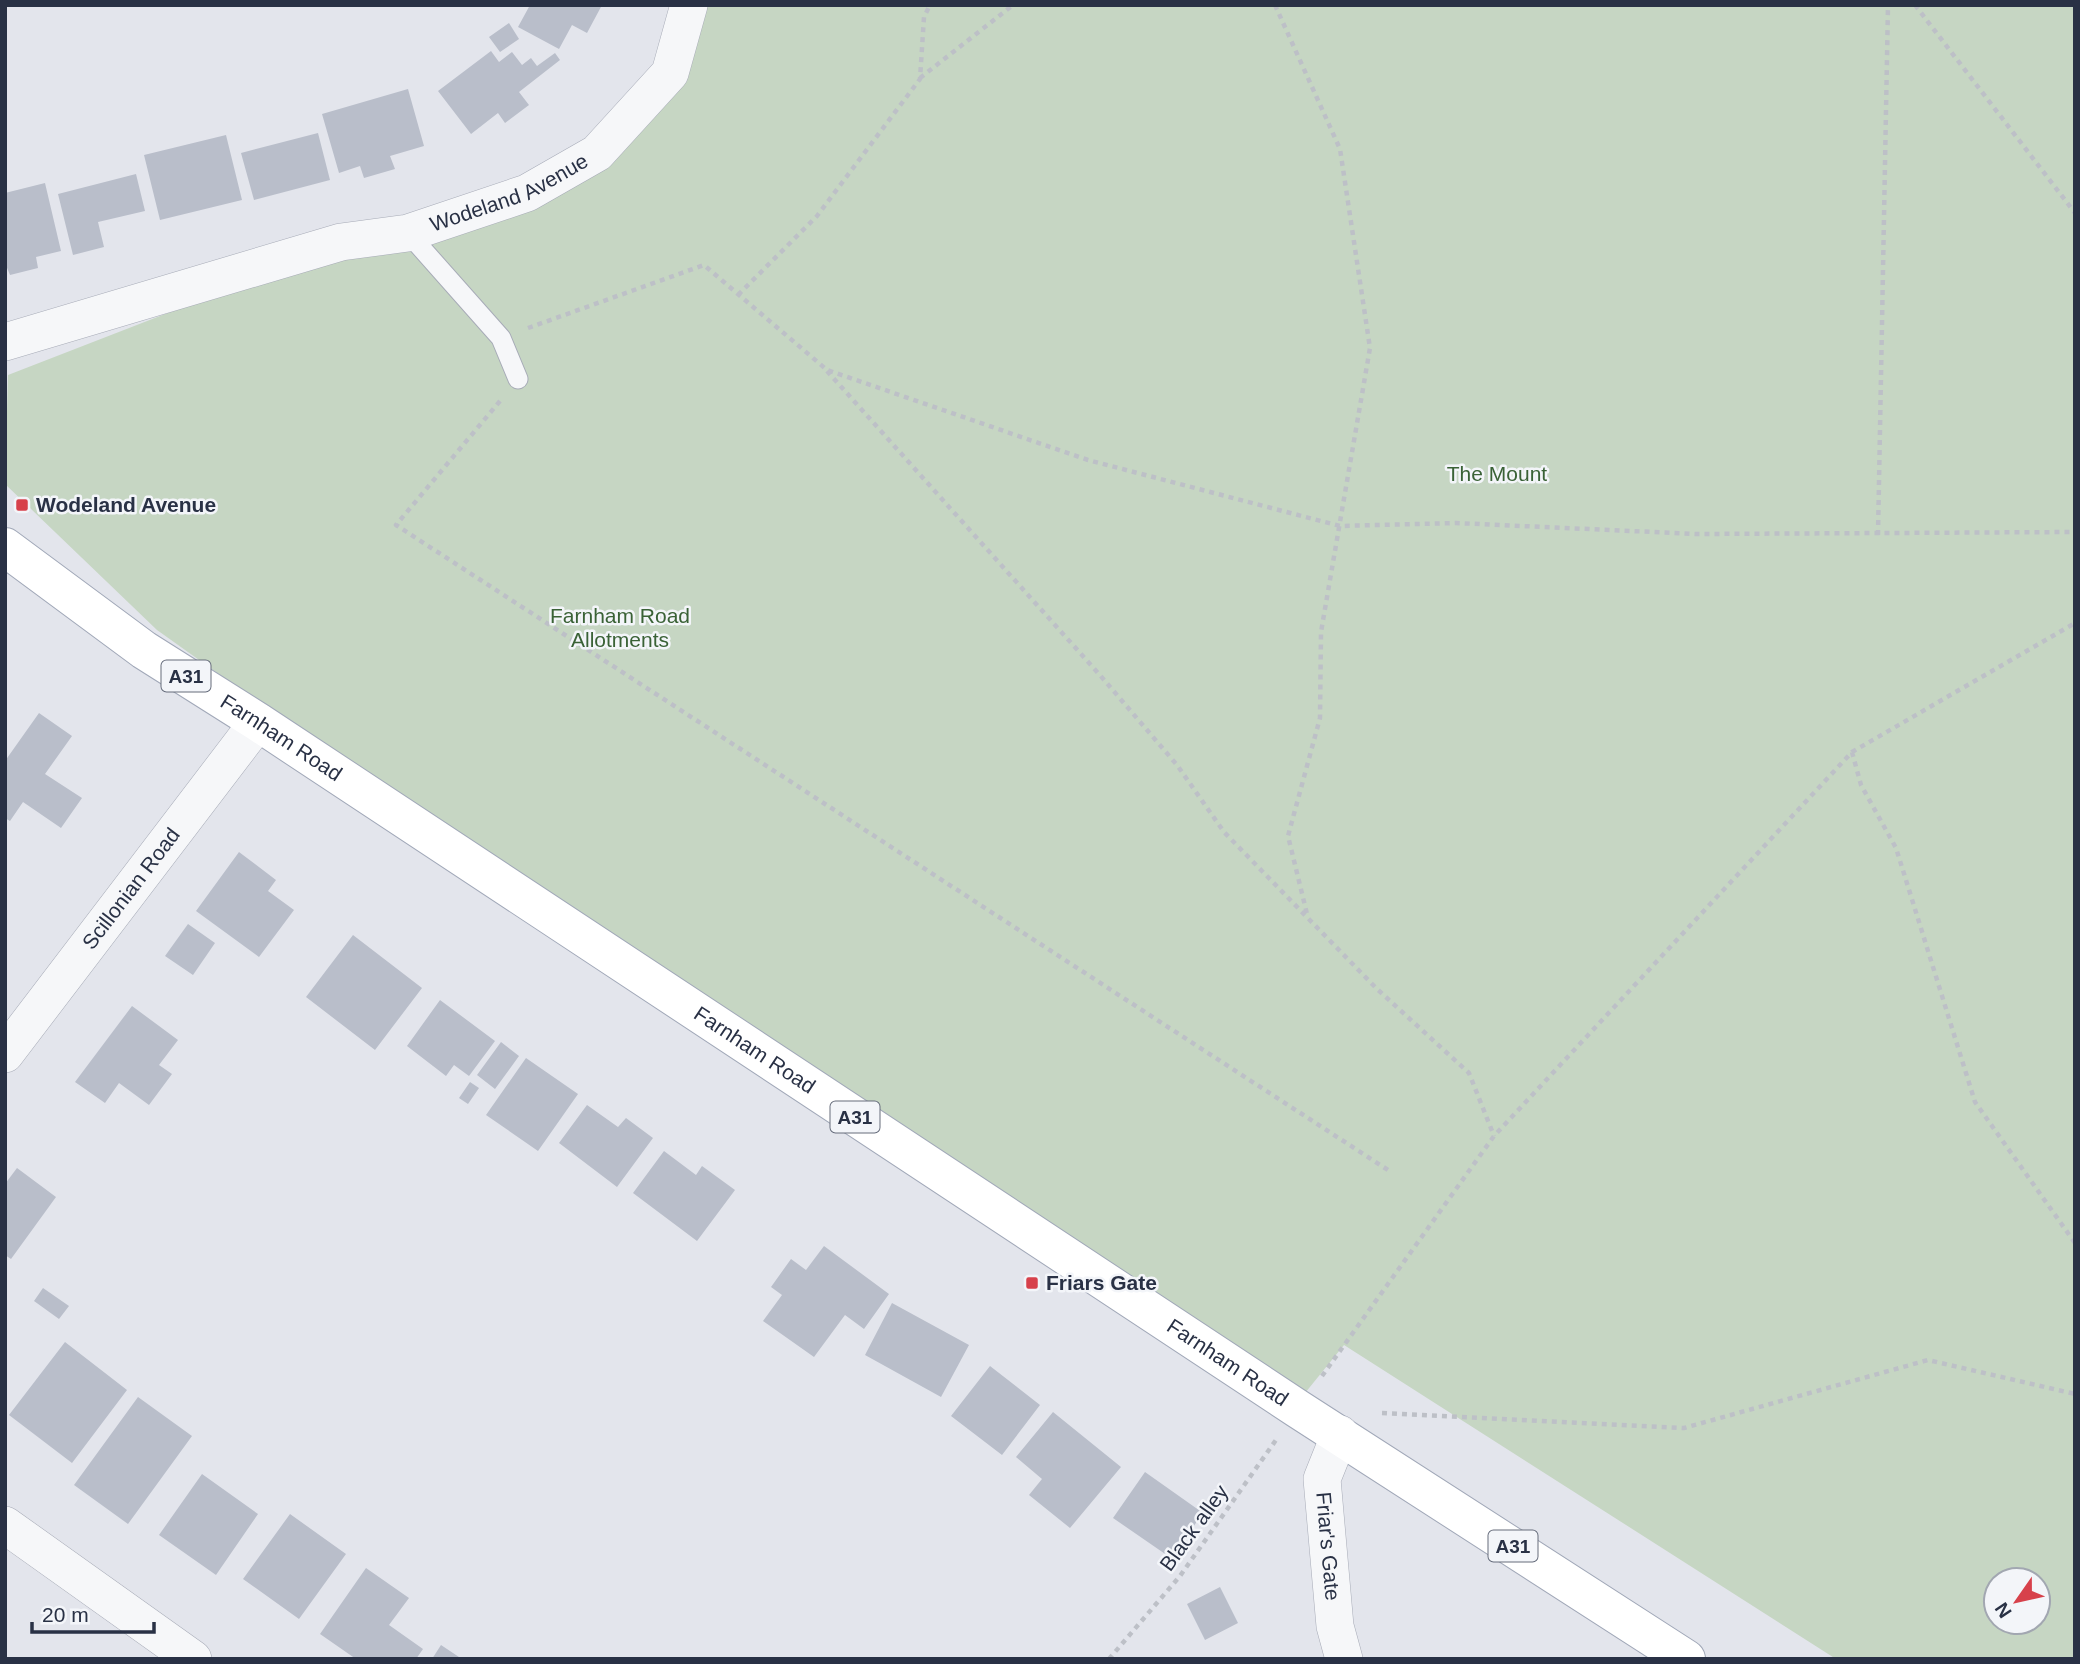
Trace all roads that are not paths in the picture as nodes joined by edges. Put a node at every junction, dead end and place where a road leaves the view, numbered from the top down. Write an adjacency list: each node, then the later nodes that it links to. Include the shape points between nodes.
1 (689, 5): 2 (street, Wodeland Avenue, via 670,73 597,153 527,193)
2 (408, 233): 3 (street, Wodeland Avenue, via 341,242); 4 (lane, via 501,338)
3 (5, 342)
4 (518, 379)
5 (5, 547): 6 (main road, Farnham Road / A31, via 144,650)
6 (258, 722): 7 (street, Scillonian Road); 8 (main road, Farnham Road / A31)
7 (5, 1054)
8 (1340, 1434): 11 (street, Friar's Gate, via 1322,1479 1335,1626); 12 (main road, Farnham Road / A31)
9 (5, 1525): 10 (street)
10 (193, 1659)
11 (1344, 1659)
12 (1686, 1659)

